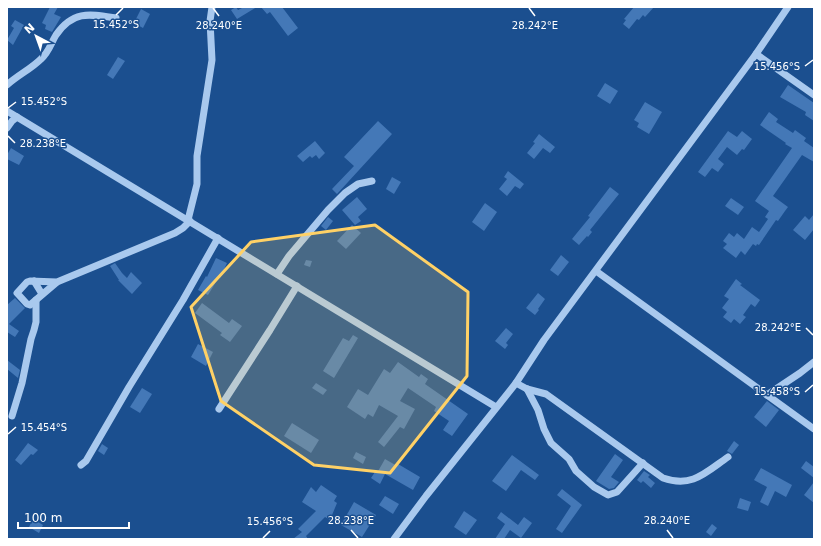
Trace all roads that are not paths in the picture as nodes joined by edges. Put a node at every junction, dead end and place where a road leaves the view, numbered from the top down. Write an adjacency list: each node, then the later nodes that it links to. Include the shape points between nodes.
1 (212, 7): 11 (street, via 212,60 197,156 197,184)
2 (788, 7): 4 (street)
3 (116, 18): 5 (street, via 91,14 69,22 59,32 48,52)
4 (756, 54): 6 (street); 13 (street)
5 (7, 85)
6 (814, 95)
7 (7, 111): 8 (street)
8 (17, 117): 9 (street); 11 (street)
9 (7, 128)
10 (372, 182): 14 (street, via 358,184 345,193 328,210)
11 (189, 220): 12 (street); 16 (street, via 175,233)
12 (218, 238): 14 (street); 30 (street, via 86,461)
13 (596, 271): 21 (street, via 544,340); 23 (street)
14 (277, 274): 17 (street)
15 (34, 281): 16 (street); 18 (street); 19 (street, via 27,282 17,293 28,304)
16 (57, 282): 18 (street)
17 (297, 286): 24 (street); 25 (street)
18 (42, 294): 19 (street)
19 (36, 300): 26 (street, via 36,322)
20 (814, 362): 23 (street)
21 (516, 383): 22 (street); 24 (street)
22 (527, 389): 29 (street, via 546,394); 29 (street, via 551,443 569,459 576,471 600,490 608,495 617,492)
23 (767, 395): 27 (street)
24 (496, 407): 31 (street)
25 (219, 409)
26 (12, 416)
27 (814, 429)
28 (728, 457): 29 (street, via 698,478 684,481 663,478)
29 (643, 463)
30 (81, 465)
31 (394, 539)

